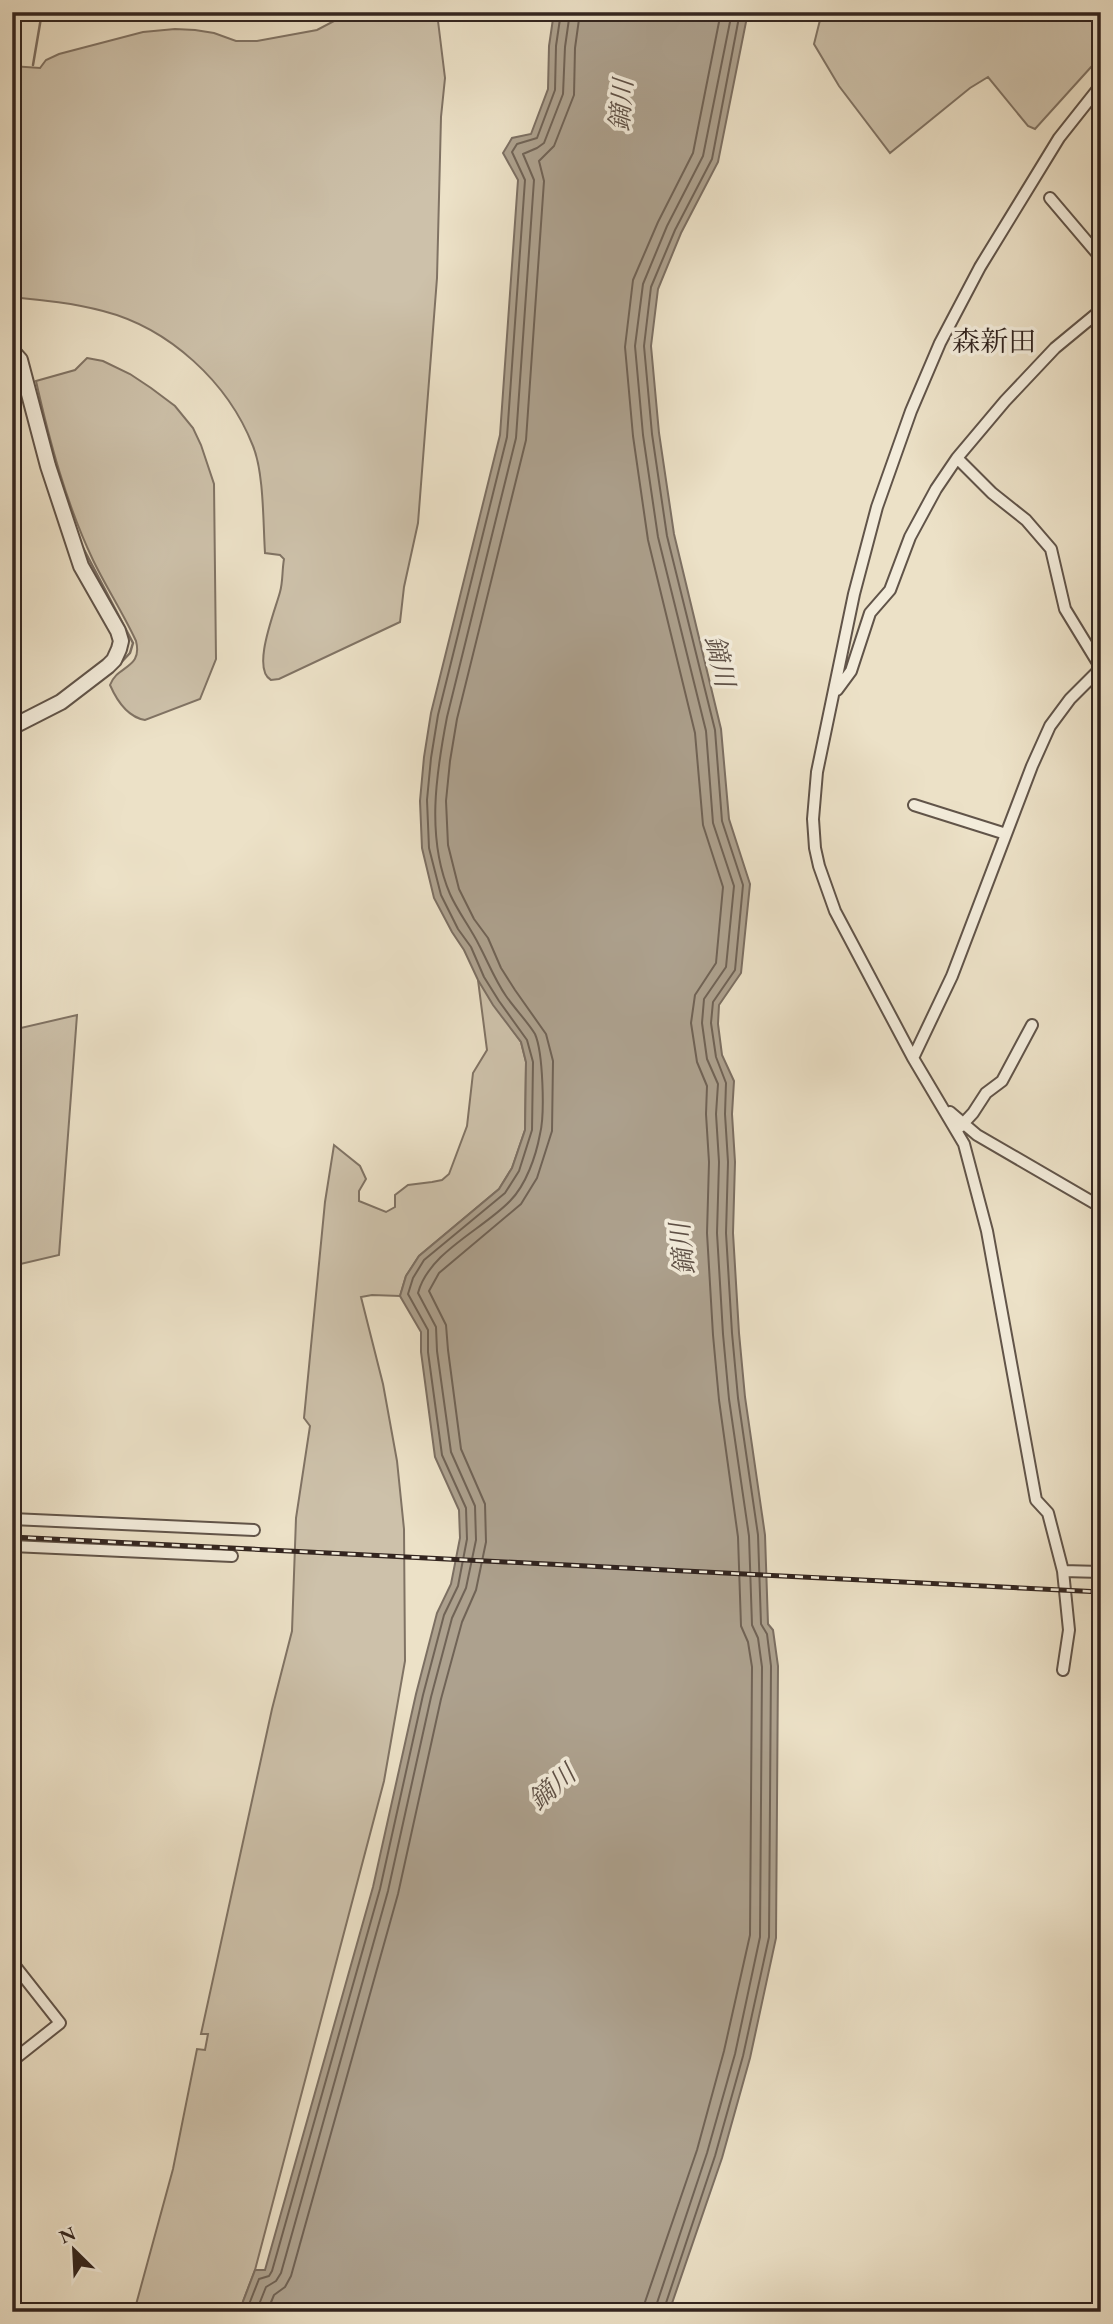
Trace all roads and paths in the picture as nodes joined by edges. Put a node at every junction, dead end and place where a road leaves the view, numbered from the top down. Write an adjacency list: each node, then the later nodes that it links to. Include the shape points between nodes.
1 (1101, 85): 8 (street, via 1025,190 940,343 877,507)
2 (1050, 198): 3 (street)
3 (1101, 258)
4 (1101, 310): 6 (street, via 1055,348)
5 (12, 351): 9 (street, via 20,360 81,566 121,640 114,660 101,671 61,702)
6 (957, 458): 7 (street, via 1051,549 1065,609); 8 (street, via 911,537 890,590 870,613 851,671)
7 (1101, 668): 11 (street, via 1050,726)
8 (834, 696): 13 (street, via 817,772 815,848 835,911)
9 (12, 727)
10 (914, 804): 11 (street)
11 (1006, 834): 13 (street, via 951,976)
12 (1032, 1025): 14 (street, via 1002,1081 986,1093)
13 (913, 1058): 14 (street)
14 (960, 1127): 15 (street); 20 (street, via 987,1231 1036,1500 1048,1513)
15 (1101, 1207)
16 (12, 1519): 17 (street)
17 (254, 1530)
18 (12, 1546): 19 (street)
19 (232, 1556)
20 (1063, 1571): 21 (street); 22 (street, via 1069,1630)
21 (1101, 1572)
22 (1063, 1670)
23 (12, 1962): 24 (street, via 60,2023)
24 (12, 2061)

